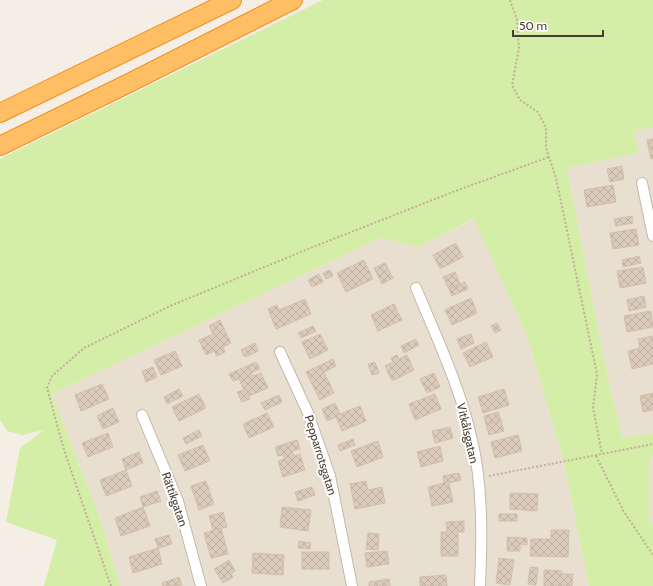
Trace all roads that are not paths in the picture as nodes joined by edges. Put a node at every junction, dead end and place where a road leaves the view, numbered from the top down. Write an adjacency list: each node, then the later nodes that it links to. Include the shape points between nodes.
1 (232, 0): 3 (highway)
2 (293, 0): 4 (highway)
3 (0, 114)
4 (0, 146)
5 (642, 183): 6 (street)
6 (653, 236)
7 (416, 288): 12 (street, Vitkålsgatan, via 445,356 472,441 481,516)
8 (280, 352): 11 (street, Pepparrotsgatan, via 308,413 330,476)
9 (142, 415): 10 (street, Rättikgatan, via 178,501)
10 (201, 586)
11 (352, 586)
12 (480, 586)

